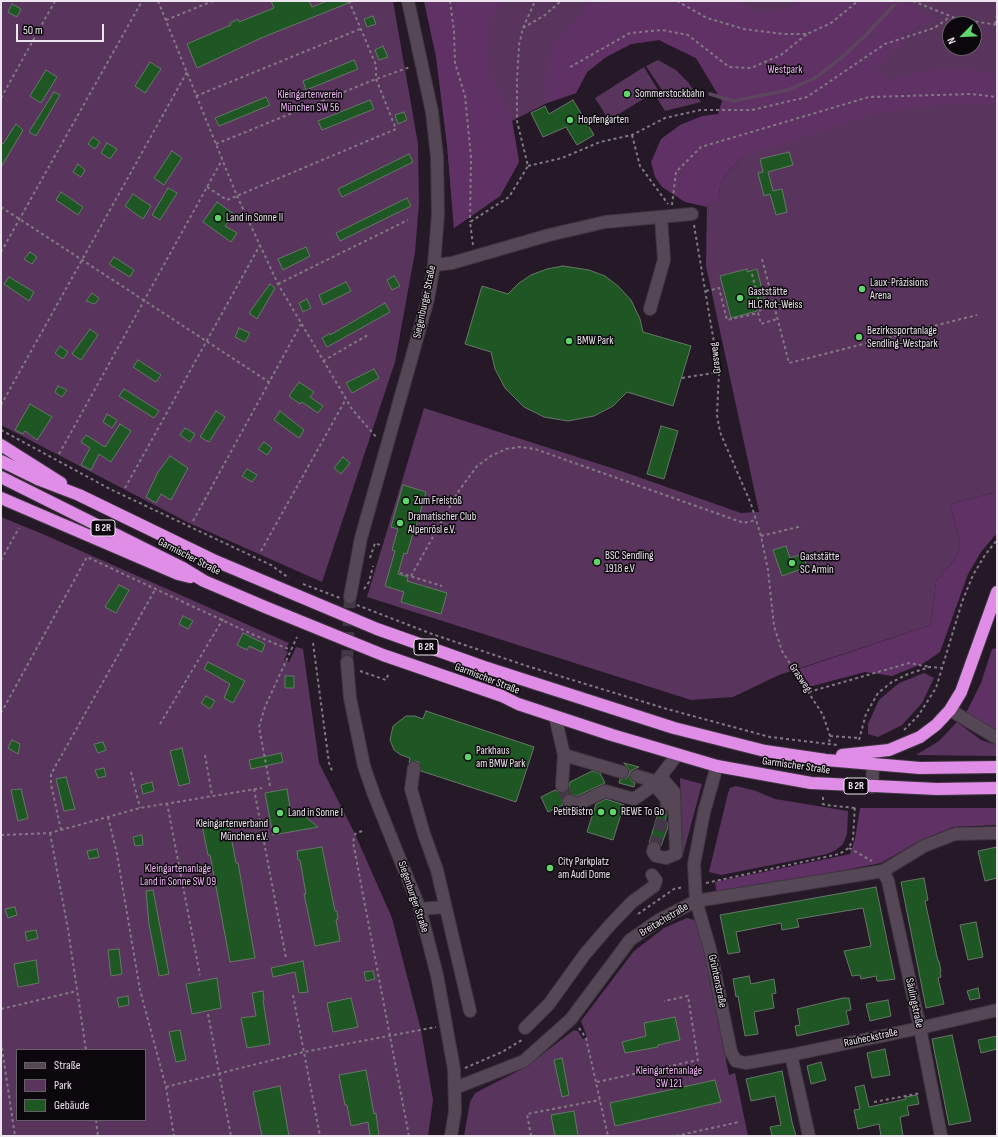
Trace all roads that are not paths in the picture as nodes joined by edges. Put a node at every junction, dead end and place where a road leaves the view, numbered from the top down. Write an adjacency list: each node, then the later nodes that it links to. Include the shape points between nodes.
1 (408, 1): 4 (street, Siegenburger Straße, via 432,112 437,157 438,214)
2 (692, 214): 3 (street)
3 (661, 217): 4 (street, via 605,222); 5 (street, via 664,260)
4 (434, 265): 13 (street, Siegenburger Straße, via 420,328 361,538)
5 (650, 309)
6 (1, 445): 9 (highway)
7 (1, 461): 9 (highway, Garmischer Straße / B 2R)
8 (1, 478): 11 (highway, Garmischer Straße / B 2R, via 181,567)
9 (79, 495): 20 (highway, Garmischer Straße / B 2R, via 220,563 377,629 437,651 703,736)
10 (1, 498): 11 (highway, via 178,574)
11 (204, 581): 16 (highway, Garmischer Straße / B 2R, via 383,655)
12 (997, 592): 15 (highway, via 961,692)
13 (352, 601)
14 (347, 662): 39 (street, Siegenburger Straße, via 351,703 364,766)
15 (950, 710): 17 (street); 20 (highway, via 936,725 907,743 889,750 837,755)
16 (555, 716): 18 (street); 19 (highway, Garmischer Straße / B 2R)
17 (997, 738)
18 (564, 755): 25 (street); 28 (street)
19 (677, 756): 22 (highway, Garmischer Straße / B 2R); 27 (street)
20 (826, 760): 21 (highway, Garmischer Straße / B 2R)
21 (873, 764): 23 (highway, Garmischer Straße / B 2R, via 920,768); 29 (street)
22 (717, 766): 29 (highway, Garmischer Straße / B 2R, via 811,783); 37 (street, Grüntenstraße, via 696,848)
23 (997, 767)
24 (414, 768): 38 (street, via 411,789 437,870)
25 (622, 772)
26 (637, 776): 27 (street)
27 (657, 781): 31 (street, via 634,799 605,791 578,804); 32 (street); 34 (street, via 674,792 676,854 666,858 656,856)
28 (562, 786)
29 (872, 787): 30 (highway, Garmischer Straße / B 2R)
30 (997, 788)
31 (569, 801)
32 (667, 804)
33 (997, 833): 35 (street, via 955,834 924,846)
34 (654, 848)
35 (883, 871): 37 (street, Breitachstraße); 43 (street, Säulingstraße, via 888,881)
36 (652, 875): 42 (street, via 656,880 654,886 632,902 610,925 585,954 549,1004)
37 (696, 901): 44 (street, Grüntenstraße, via 710,949 731,1052 736,1061 746,1063); 45 (street, Breitachstraße, via 630,940 571,1019 524,1061)
38 (445, 908): 39 (street); 41 (street)
39 (420, 909): 45 (street, Siegenburger Straße, via 437,975 451,1047)
40 (997, 1010): 43 (street, Rauheckstraße)
41 (470, 1011)
42 (525, 1028)
43 (920, 1028): 44 (street, Rauheckstraße); 48 (street, Säulingstraße)
44 (791, 1055): 47 (street)
45 (455, 1088): 46 (street, Siegenburger Straße)
46 (451, 1136)
47 (809, 1136)
48 (941, 1136)

